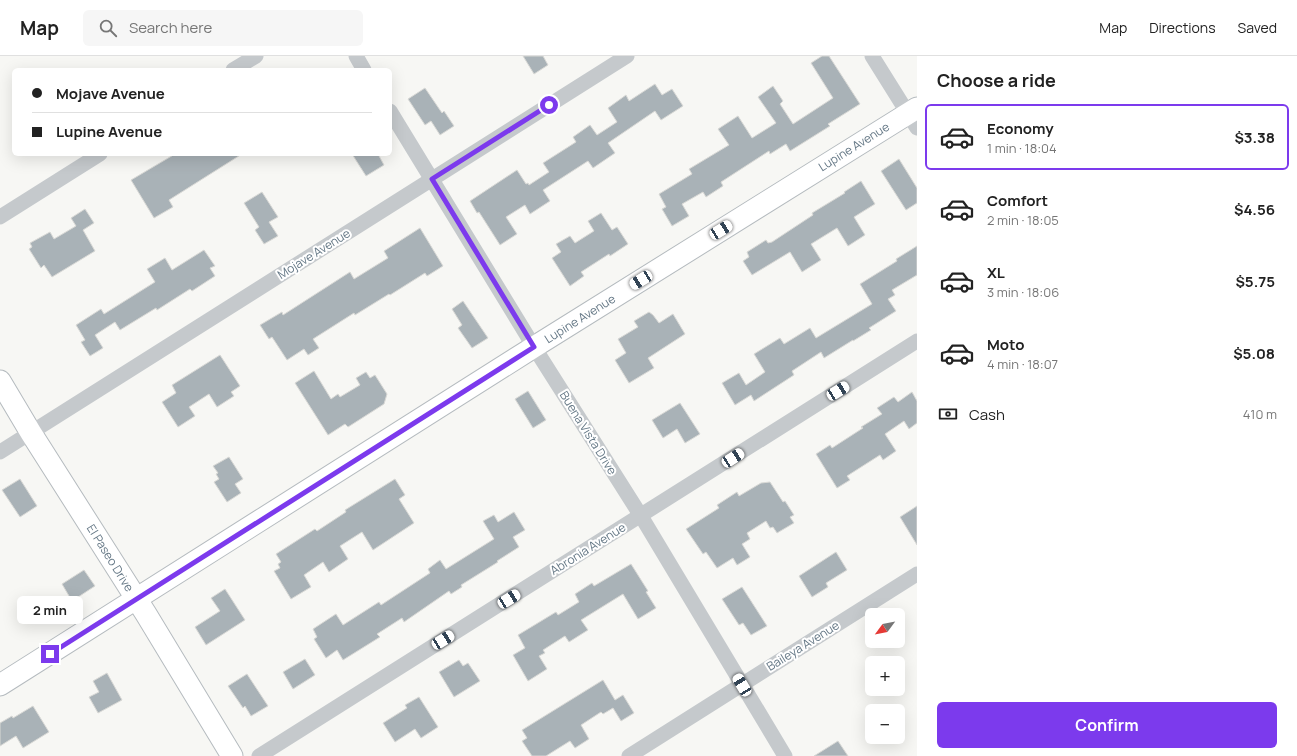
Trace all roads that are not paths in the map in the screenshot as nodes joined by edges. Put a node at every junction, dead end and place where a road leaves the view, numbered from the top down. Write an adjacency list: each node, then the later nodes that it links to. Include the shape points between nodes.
1 (256, 56): 5 (street)
2 (356, 56): 6 (street)
3 (627, 56): 10 (street, Mojave Avenue)
4 (872, 56): 8 (street)
5 (236, 68)
6 (363, 68)
7 (392, 114): 10 (street, Buena Vista Drive)
8 (914, 116): 13 (street, Lupine Avenue)
9 (97, 156): 11 (street)
10 (432, 179): 13 (street, Buena Vista Drive); 15 (street, Mojave Avenue)
11 (0, 217)
12 (917, 341): 17 (street, Abronia Avenue)
13 (534, 347): 17 (street, Buena Vista Drive); 19 (street, Lupine Avenue)
14 (0, 381): 15 (street, El Paseo Drive)
15 (31, 432): 16 (street, Mojave Avenue); 19 (street, El Paseo Drive)
16 (0, 452)
17 (641, 516): 21 (street, Buena Vista Drive); 23 (street, Abronia Avenue)
18 (917, 574): 21 (street, Baileya Avenue)
19 (136, 599): 20 (street, Lupine Avenue); 22 (street, El Paseo Drive)
20 (0, 685)
21 (742, 685): 24 (street, Baileya Avenue); 25 (street, Buena Vista Drive)
22 (232, 756)
23 (259, 756)
24 (629, 756)
25 (785, 756)

